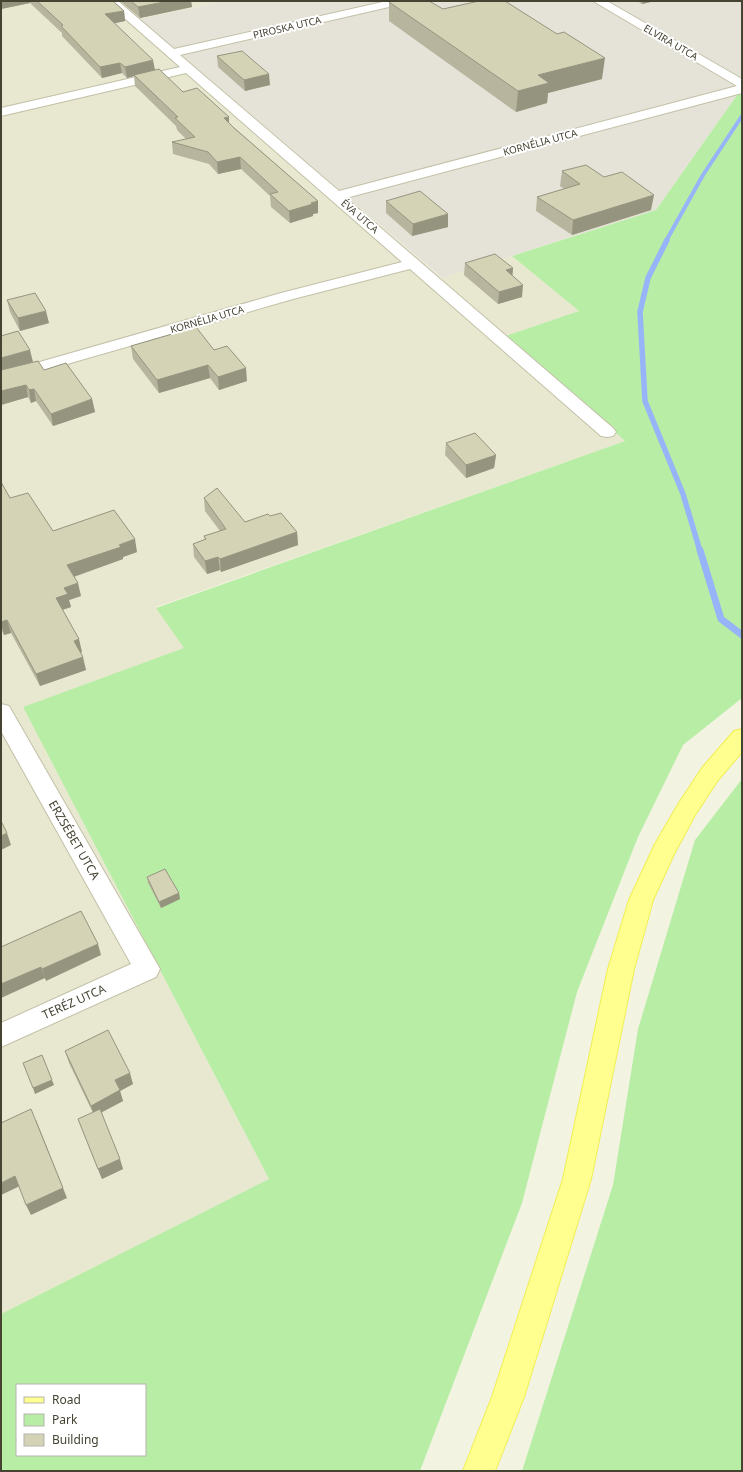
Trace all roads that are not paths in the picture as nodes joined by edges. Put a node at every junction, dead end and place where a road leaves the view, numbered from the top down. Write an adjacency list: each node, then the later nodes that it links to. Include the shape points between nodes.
1 (111, 1): 4 (street, ÉVA UTCA)
2 (402, 1): 4 (street, PIROSKA UTCA)
3 (599, 1): 6 (street, ELVIRA UTCA)
4 (172, 54): 5 (street, ÉVA UTCA)
5 (188, 69): 8 (street); 9 (street, ÉVA UTCA)
6 (742, 84)
7 (742, 89): 9 (street, KORNÉLIA UTCA)
8 (1, 112)
9 (338, 196): 10 (street, ÉVA UTCA)
10 (414, 263): 11 (street, KORNÉLIA UTCA, via 287,296); 12 (street, ÉVA UTCA)
11 (1, 378)
12 (607, 432)
13 (1, 712): 15 (street, ERZSÉBET UTCA)
14 (742, 737): 17 (main road, via 710,774 687,809 663,851 640,900 621,969 577,1179 508,1397)
15 (147, 969): 16 (street, TERÉZ UTCA)
16 (1, 1034)
17 (479, 1471)

